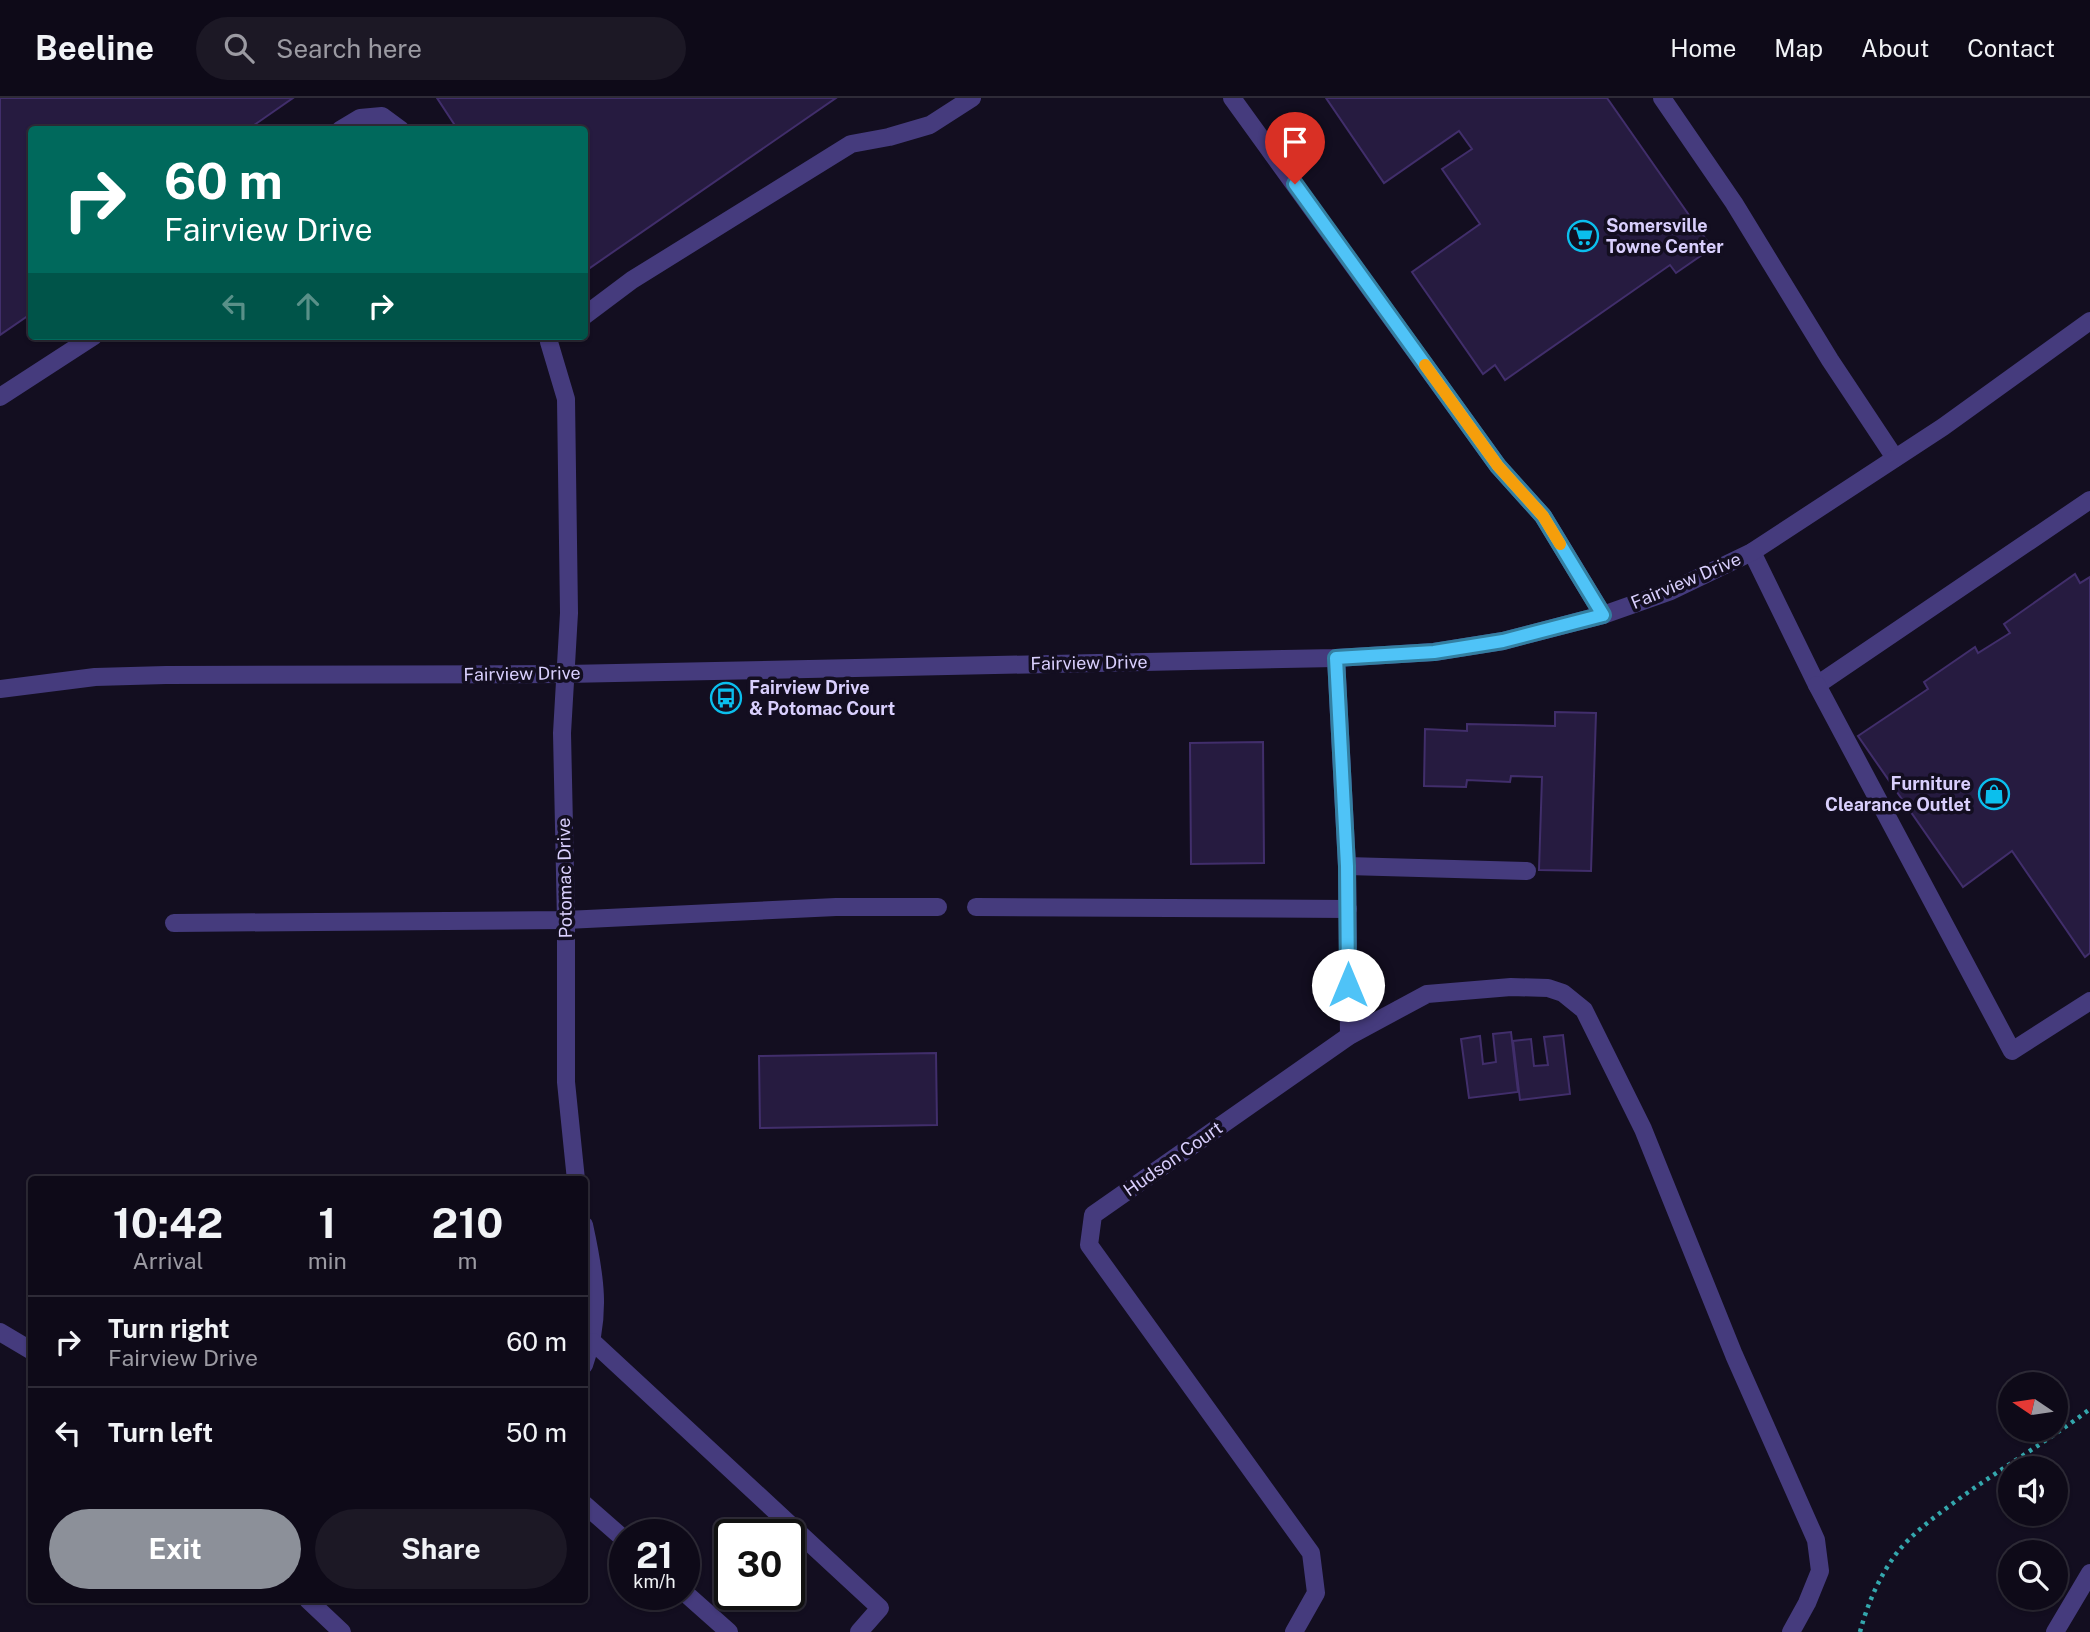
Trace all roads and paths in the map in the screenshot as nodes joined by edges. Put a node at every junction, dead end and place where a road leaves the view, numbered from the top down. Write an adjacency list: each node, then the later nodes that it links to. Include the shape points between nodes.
1 (972, 98): 6 (street, via 930,125 851,144 632,280)
2 (1232, 98): 14 (street, via 1498,466 1543,516)
3 (1662, 98): 11 (street)
4 (346, 126): 5 (street, via 359,118 382,116)
5 (396, 126)
6 (588, 313)
7 (2090, 321): 11 (street, Fairview Drive)
8 (88, 340): 10 (street)
9 (551, 340): 16 (street, Potomac Drive, via 566,399)
10 (0, 397)
11 (1895, 458): 13 (street, Fairview Drive)
12 (2090, 500): 17 (street)
13 (1752, 552): 14 (street, Fairview Drive, via 1671,591); 17 (street)
14 (1603, 615): 15 (street, Fairview Drive, via 1503,641 1434,652)
15 (1336, 658): 16 (street, Fairview Drive); 19 (street)
16 (566, 674): 18 (street, Fairview Drive, via 107,677); 24 (street, Potomac Drive, via 562,733)
17 (1817, 685): 26 (street, via 2012,1051)
18 (0, 689)
19 (1347, 866): 20 (street); 23 (street)
20 (1527, 872)
21 (938, 907): 24 (street, via 836,907)
22 (976, 907): 23 (street)
23 (1348, 909): 27 (street)
24 (566, 920): 25 (street); 28 (street, Potomac Drive, via 566,1082)
25 (174, 923)
26 (2090, 1001)
27 (1349, 1036): 43 (street, Hudson Court, via 1093,1215 1089,1245 1311,1553 1316,1593); 44 (street, Hudson Court, via 1427,994 1548,988 1563,993 1584,1010 1643,1129 1734,1355 1816,1541 1820,1572)
28 (576, 1176)
29 (588, 1244): 31 (street, via 596,1281)
30 (0, 1332): 32 (street)
31 (593, 1342): 33 (street); 42 (street, via 880,1608)
32 (28, 1349)
33 (588, 1355)
34 (2090, 1409): 45 (path, via 1911,1537 1882,1577)
35 (588, 1508): 36 (street)
36 (609, 1526)
37 (2090, 1573): 46 (street)
38 (311, 1603): 40 (street)
39 (700, 1606): 41 (street)
40 (342, 1632)
41 (729, 1632)
42 (859, 1632)
43 (1294, 1632)
44 (1791, 1632)
45 (1860, 1632)
46 (2055, 1632)

